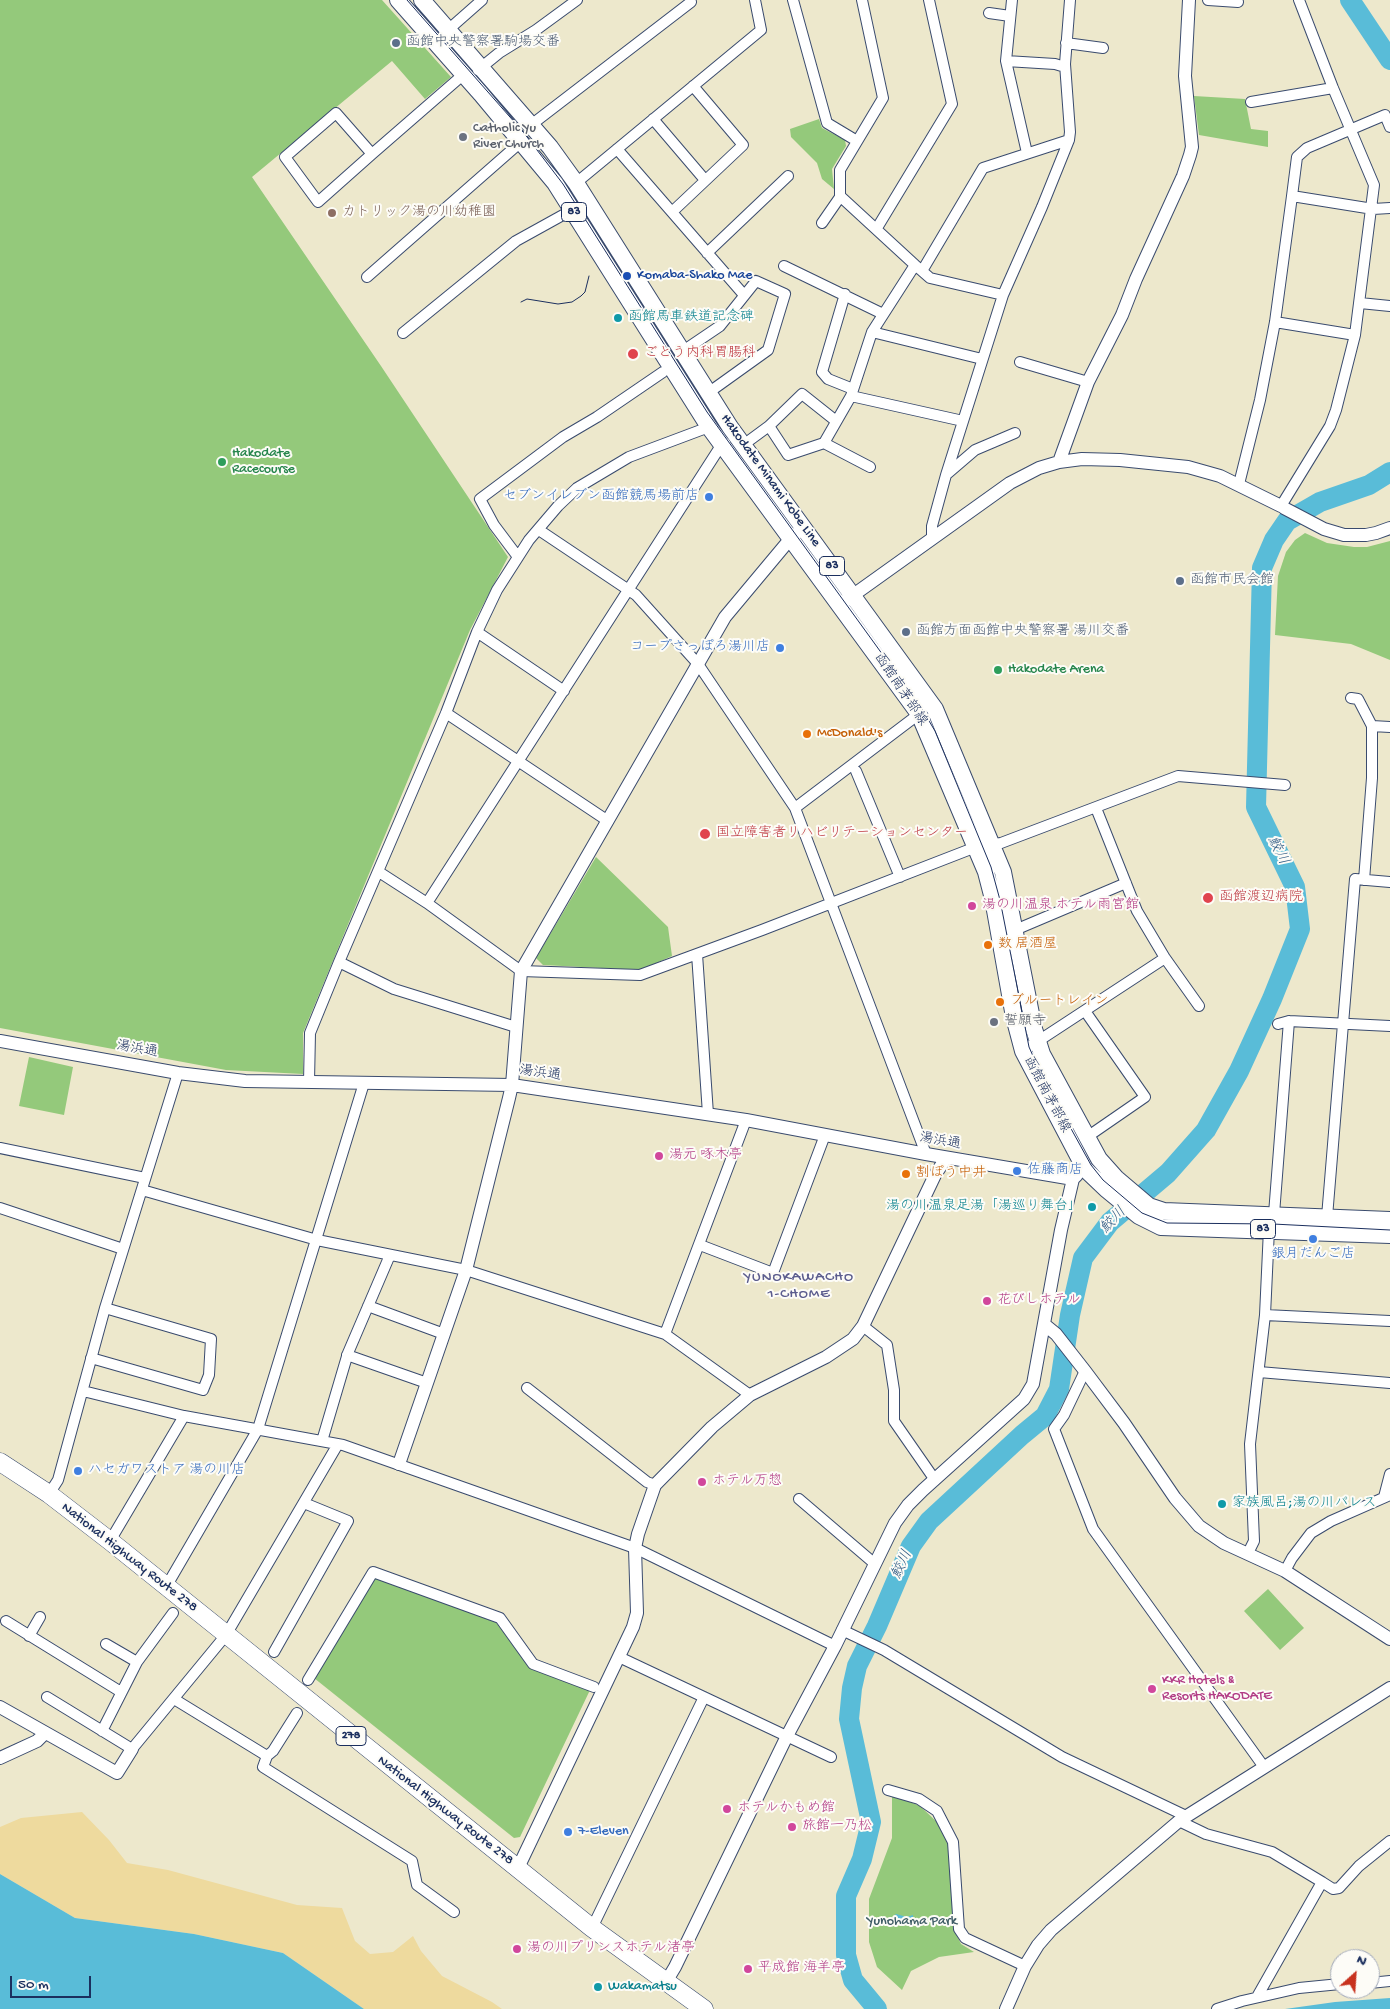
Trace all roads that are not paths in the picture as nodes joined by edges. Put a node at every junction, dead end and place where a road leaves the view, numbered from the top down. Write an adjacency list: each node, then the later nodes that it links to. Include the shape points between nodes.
1 (398, 0): 24 (main road, Hakodate Minami Kobe Line / 83)
2 (422, 0): 18 (main road, Hakodate Minami Kobe Line / 83)
3 (482, 0): 18 (street)
4 (577, 0): 23 (street)
5 (754, 0): 25 (street, via 760,30)
6 (793, 0): 34 (street, via 827,123)
7 (862, 0): 34 (street, via 883,98)
8 (929, 0): 48 (street, via 952,104)
9 (1012, 0): 17 (street)
10 (1070, 0): 19 (street)
11 (1189, 0): 67 (street, via 1185,76 1192,147 1190,155 1122,315)
12 (1208, 0): 15 (street)
13 (1299, 0): 26 (street)
14 (692, 2): 29 (street)
15 (1238, 2)
16 (989, 13): 17 (street)
17 (1010, 16): 21 (street)
18 (448, 30): 23 (main road, Hakodate Minami Kobe Line / 83)
19 (1066, 43): 20 (street); 22 (street)
20 (1103, 48)
21 (1006, 60): 22 (street); 36 (street)
22 (1065, 67): 32 (street)
23 (481, 68): 24 (street); 29 (main road, Hakodate Minami Kobe Line / 83)
24 (466, 76): 33 (main road, Hakodate Minami Kobe Line / 83); 37 (street)
25 (693, 86): 28 (street); 39 (street, via 742,144)
26 (1333, 88): 27 (street); 31 (street)
27 (1252, 102)
28 (654, 119): 35 (street); 39 (street)
29 (531, 125): 40 (main road, Hakodate Minami Kobe Line / 83)
30 (1390, 127): 31 (street, via 1385,115)
31 (1351, 129): 41 (street, via 1307,148 1297,157); 44 (street, via 1374,185)
32 (1069, 140): 36 (street); 55 (street)
33 (522, 141): 45 (main road, Hakodate Minami Kobe Line / 83, via 556,183); 52 (street)
34 (857, 141): 42 (street, via 840,170)
35 (617, 149): 40 (street); 46 (street)
36 (1026, 153): 51 (street, via 983,168)
37 (372, 154): 37 (street, via 336,113 285,157 318,202)
38 (788, 176): 49 (street)
39 (705, 180): 46 (street)
40 (576, 183): 75 (main road, Hakodate Minami Kobe Line / 83)
41 (1292, 196): 44 (street); 59 (street)
42 (840, 197): 47 (street); 48 (street)
43 (1390, 208): 44 (street)
44 (1373, 209): 56 (street)
45 (572, 210): 61 (street, via 516,241); 73 (main road, Hakodate Minami Kobe Line / 83)
46 (672, 212): 49 (street)
47 (822, 223)
48 (876, 228): 51 (street)
49 (707, 253): 54 (street)
50 (784, 266): 53 (street)
51 (919, 268): 55 (street, via 930,278); 58 (street)
52 (367, 278)
53 (845, 294): 58 (street); 69 (street, via 822,372)
54 (744, 295): 63 (street, via 720,326); 68 (street, via 756,280 786,294 768,350)
55 (1003, 295): 64 (street)
56 (1360, 303): 57 (street); 62 (street)
57 (1390, 306)
58 (883, 314): 60 (street)
59 (1275, 322): 62 (street); 81 (street)
60 (872, 332): 64 (street); 69 (street)
61 (404, 333)
62 (1355, 335): 82 (street, via 1330,426)
63 (689, 347)
64 (982, 359): 71 (street)
65 (1020, 362): 67 (street)
66 (663, 372): 87 (street, via 563,437 480,499 494,525)
67 (1088, 382): 78 (street)
68 (715, 388)
69 (852, 392): 70 (street); 71 (street)
70 (836, 421): 72 (street, via 802,394); 76 (street)
71 (963, 421): 80 (street)
72 (769, 426): 75 (street); 76 (street, via 788,455)
73 (709, 427): 77 (main road, Hakodate Minami Kobe Line / 83); 84 (street, via 629,456 602,472 577,488)
74 (1015, 432): 80 (street, via 975,450)
75 (744, 439): 77 (street); 85 (main road, Hakodate Minami Kobe Line / 83)
76 (824, 443): 79 (street)
77 (722, 444): 85 (main road, 83); 88 (street)
78 (1059, 462): 81 (street, via 1101,459 1171,464 1205,471); 86 (street, via 1038,468 1010,483)
79 (870, 467)
80 (946, 475): 86 (street, via 932,526)
81 (1239, 484): 82 (street)
82 (1283, 507): 83 (street, via 1324,529 1344,535 1376,534)
83 (1390, 528)
84 (539, 530): 87 (street); 88 (street)
85 (797, 533): 89 (main road, Hakodate Minami Kobe Line / 83); 91 (street, via 725,617)
86 (932, 538): 89 (street)
87 (518, 557): 90 (street, via 496,590)
88 (629, 590): 91 (street); 92 (street)
89 (847, 600): 95 (main road, 函館南茅部線 / 83); 104 (main road, Hakodate Minami Kobe Line / 83, via 935,709)
90 (477, 632): 92 (street); 94 (street)
91 (698, 664): 101 (street); 103 (street)
92 (564, 691): 98 (street)
93 (1351, 698): 96 (street, via 1358,699)
94 (446, 713): 98 (street); 106 (street)
95 (919, 714): 101 (street); 105 (main road, 函館南茅部線 / 83)
96 (1372, 726): 97 (street); 108 (street, via 1372,778)
97 (1390, 727)
98 (518, 762): 103 (street); 111 (street)
99 (856, 771): 107 (street)
100 (1284, 785): 102 (street, via 1178,776)
101 (795, 808): 112 (street)
102 (1096, 808): 104 (street); 110 (street)
103 (608, 821): 117 (street)
104 (993, 845): 105 (street); 113 (main road, Hakodate Minami Kobe Line / 83, via 1004,876)
105 (976, 847): 107 (street); 127 (main road, 函館南茅部線 / 83, via 993,899)
106 (379, 872): 111 (street); 116 (street)
107 (900, 878): 112 (street)
108 (1364, 880): 109 (street); 121 (street, via 1355,879)
109 (1390, 882)
110 (1126, 883): 113 (street); 115 (street, via 1137,911)
111 (427, 903): 117 (street)
112 (832, 904): 114 (street); 137 (street)
113 (1015, 930): 126 (main road, Hakodate Minami Kobe Line / 83)
114 (697, 954): 117 (street, via 640,975); 132 (street)
115 (1165, 958): 118 (street); 119 (street)
116 (338, 962): 124 (street, via 394,989); 129 (street, via 310,1033)
117 (521, 971): 124 (street)
118 (1199, 1006)
119 (1085, 1010): 126 (street); 135 (street, via 1145,1098)
120 (1289, 1021): 121 (street); 122 (street); 148 (street)
121 (1344, 1023): 123 (street); 146 (street)
122 (1278, 1024)
123 (1390, 1026)
124 (516, 1027): 131 (street)
125 (0, 1041): 128 (street, 湯浜通)
126 (1038, 1041): 127 (street); 135 (main road, Hakodate Minami Kobe Line / 83)
127 (1023, 1051): 140 (main road, 函館南茅部線 / 83)
128 (178, 1073): 129 (street, 湯浜通, via 245,1081); 141 (street)
129 (309, 1082): 130 (street, 湯浜通)
130 (364, 1083): 131 (street, 湯浜通); 150 (street)
131 (512, 1085): 132 (street, 湯浜通); 154 (street)
132 (708, 1114): 133 (street, 湯浜通)
133 (746, 1120): 134 (street, 湯浜通); 151 (street)
134 (825, 1135): 137 (street, 湯浜通); 151 (street, via 773,1273)
135 (1087, 1137): 139 (main road, Hakodate Minami Kobe Line / 83)
136 (0, 1148): 141 (street)
137 (926, 1154): 138 (street, 湯浜通)
138 (946, 1158): 142 (street, 湯浜通); 160 (street)
139 (1099, 1159): 140 (street); 144 (main road, Hakodate Minami Kobe Line / 83)
140 (1085, 1169): 142 (street); 144 (main road, 函館南茅部線 / 83)
141 (145, 1178): 143 (street)
142 (1072, 1179): 159 (street)
143 (142, 1190): 150 (street); 152 (street)
144 (1123, 1193): 148 (main road, 函館南茅部線 / 83, via 1156,1225 1167,1228)
145 (0, 1208): 152 (street)
146 (1327, 1217): 147 (main road, 函館南茅部線 / 83); 148 (main road, 函館南茅部線 / 83)
147 (1390, 1220)
148 (1271, 1222): 149 (main road, 函館南茅部線 / 83); 157 (street)
149 (1390, 1236)
150 (317, 1240): 153 (street); 173 (street)
151 (700, 1245): 162 (street)
152 (123, 1248): 156 (street)
153 (390, 1255): 154 (street); 155 (street)
154 (466, 1270): 161 (street); 162 (street)
155 (368, 1306): 161 (street); 163 (street)
156 (105, 1308): 164 (street); 164 (street, via 211,1339 209,1375 203,1390)
157 (1266, 1315): 158 (street); 166 (street)
158 (1390, 1321)
159 (1045, 1325): 165 (street); 179 (street, via 1033,1384 1024,1399)
160 (863, 1326): 171 (street, via 839,1350); 179 (street, via 887,1345 894,1390 894,1421)
161 (444, 1334): 168 (street)
162 (665, 1334): 171 (street)
163 (348, 1355): 168 (street); 174 (street)
164 (91, 1358): 170 (street)
165 (1085, 1371): 187 (street, via 1175,1498 1199,1526 1224,1543); 219 (street, via 1054,1429 1093,1529)
166 (1259, 1372): 167 (street); 187 (street, via 1250,1444 1254,1541)
167 (1390, 1382)
168 (427, 1383): 177 (street)
169 (527, 1388): 180 (street)
170 (83, 1391): 172 (street); 181 (street, via 58,1480)
171 (750, 1395): 180 (street, via 712,1427)
172 (184, 1416): 173 (street); 185 (street)
173 (258, 1429): 174 (street); 190 (street)
174 (322, 1441): 175 (street)
175 (338, 1444): 177 (street); 184 (street)
176 (0, 1462): 181 (highway, National Highway Route 278 / 278)
177 (399, 1464): 186 (street)
178 (1390, 1474): 182 (street)
179 (935, 1480): 188 (street, via 902,1512)
180 (654, 1485): 186 (street)
181 (48, 1494): 185 (highway, National Highway Route 278 / 278)
182 (1387, 1496): 189 (street, via 1330,1521 1312,1533)
183 (799, 1499): 188 (street)
184 (304, 1503): 195 (street); 200 (street, via 348,1521)
185 (110, 1541): 190 (highway, National Highway Route 278 / 278)
186 (635, 1548): 199 (street); 201 (street, via 637,1613)
187 (1248, 1553): 189 (street)
188 (875, 1564): 194 (street)
189 (1285, 1571): 197 (street)
190 (166, 1587): 195 (highway, National Highway Route 278 / 278)
191 (173, 1614): 202 (street)
192 (40, 1617): 196 (street)
193 (6, 1621): 196 (street)
194 (848, 1633): 199 (street); 221 (street, via 880,1648 1062,1757)
195 (226, 1635): 209 (street); 223 (highway, National Highway Route 278 / 278)
196 (29, 1636): 206 (street)
197 (1390, 1639)
198 (106, 1644): 202 (street)
199 (835, 1646): 214 (street)
200 (274, 1652)
201 (619, 1657): 207 (street); 223 (street)
202 (138, 1662): 206 (street)
203 (308, 1680): 204 (street, via 373,1572 500,1618 533,1664)
204 (594, 1687)
205 (1390, 1688): 219 (street)
206 (121, 1692): 212 (street)
207 (704, 1697): 214 (street); 226 (street)
208 (47, 1698): 212 (street)
209 (174, 1699): 215 (street); 216 (street)
210 (0, 1707): 213 (street)
211 (297, 1713): 216 (street)
212 (102, 1731): 215 (street)
213 (45, 1733): 215 (street, via 117,1773); 218 (street, via 37,1741)
214 (787, 1736): 217 (street); 228 (street)
215 (132, 1749)
216 (267, 1756): 225 (street, via 263,1767 412,1861 417,1885)
217 (831, 1757)
218 (0, 1758)
219 (1264, 1767): 221 (street)
220 (888, 1790): 227 (street, via 919,1799 937,1811 954,1842 959,1929 965,1938)
221 (1182, 1818): 224 (street, via 1206,1834 1272,1852); 227 (street, via 1051,1930)
222 (1390, 1841): 224 (street, via 1359,1866 1339,1888 1333,1889)
223 (518, 1868): 226 (highway, National Highway Route 278 / 278)
224 (1322, 1882): 230 (street)
225 (454, 1912)
226 (592, 1928): 228 (highway, National Highway Route 278 / 278)
227 (1025, 1966): 232 (street)
228 (666, 1982): 231 (highway, National Highway Route 278 / 278)
229 (1330, 1985): 230 (street)
230 (1257, 1997): 233 (street)
231 (704, 2009)
232 (1006, 2009)
233 (1217, 2009)

